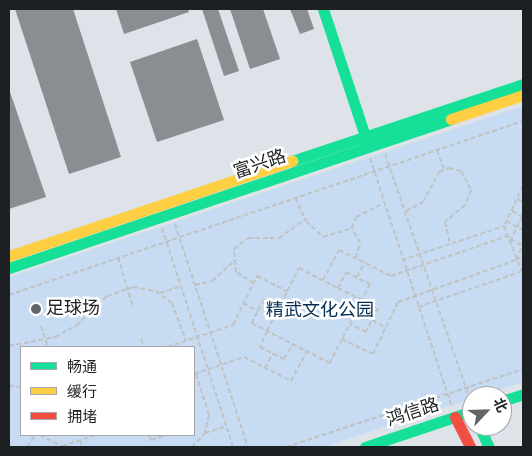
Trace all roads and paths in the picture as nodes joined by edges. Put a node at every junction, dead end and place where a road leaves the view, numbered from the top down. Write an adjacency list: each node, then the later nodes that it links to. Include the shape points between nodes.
1 (323, 9): 6 (street)
2 (332, 9): 6 (street)
3 (523, 84): 6 (street, 富兴路)
4 (523, 95): 6 (street, 富兴路)
5 (523, 121): 7 (path)
6 (371, 140): 8 (path); 10 (path); 18 (street, 富兴路); 33 (street, 富兴路)
7 (437, 150): 8 (path); 9 (path)
8 (391, 166): 10 (path); 17 (path)
9 (444, 169): 17 (path, via 431,181 423,202); 30 (path, via 461,170 470,184 467,201 445,222)
10 (371, 172): 12 (path); 15 (path)
11 (523, 187): 13 (path)
12 (295, 198): 21 (path); 27 (path)
13 (517, 199): 14 (path); 16 (path)
14 (523, 202)
15 (382, 204): 25 (path, via 358,214); 37 (path)
16 (511, 210): 19 (path); 22 (path)
17 (406, 211): 32 (path)
18 (171, 213): 20 (street, 富兴路); 27 (path)
19 (523, 216): 24 (path)
20 (158, 218): 29 (path); 42 (street, 富兴路)
21 (305, 219): 25 (path, via 323,238); 39 (path, via 279,238 244,240 234,250)
22 (506, 221): 23 (path); 24 (path)
23 (504, 226): 28 (path); 30 (path)
24 (517, 227): 26 (path); 28 (path)
25 (352, 228): 35 (path, via 360,244)
26 (523, 230)
27 (179, 236): 29 (path); 49 (path)
28 (509, 239): 31 (path); 36 (path); 41 (path)
29 (166, 241): 34 (path); 50 (path)
30 (450, 244): 32 (path)
31 (523, 245): 36 (path)
32 (421, 254): 37 (path); 41 (path)
33 (9, 256)
34 (118, 257): 51 (path); 56 (path)
35 (356, 259): 40 (path); 47 (path, via 339,250)
36 (516, 259): 38 (path); 44 (path); 53 (path)
37 (401, 260): 43 (path)
38 (523, 260)
39 (233, 262): 48 (path, via 240,276); 49 (path, via 212,281)
40 (364, 263): 43 (path, via 391,276); 46 (path)
41 (424, 265): 43 (path); 53 (path)
42 (9, 268)
43 (405, 272): 57 (path)
44 (520, 272): 45 (path); 59 (path)
45 (523, 274)
46 (357, 277): 52 (path, via 346,272); 58 (path, via 370,284)
47 (323, 280): 52 (path); 54 (path, via 299,268)
48 (254, 283): 54 (path, via 257,276); 60 (path)
49 (195, 285): 70 (path)
50 (181, 286): 55 (path); 71 (path)
51 (127, 288): 55 (path); 61 (path); 75 (path, via 107,296 70,330)
52 (338, 288): 58 (path)
53 (433, 290): 57 (path); 59 (path)
54 (288, 292): 63 (path)
55 (160, 293): 73 (path, via 176,308)
56 (9, 295)
57 (414, 296): 62 (path); 68 (path, via 398,302)
58 (362, 300): 65 (path, via 378,308); 66 (path)
59 (436, 301): 62 (path); 88 (path)
60 (243, 303): 64 (path); 70 (path, via 232,325)
61 (133, 307)
62 (417, 307): 91 (path)
63 (280, 308): 64 (path, via 264,300); 69 (path)
64 (258, 311): 69 (path, via 252,323)
65 (372, 320): 66 (path, via 366,332); 68 (path)
66 (350, 324): 74 (path)
67 (40, 326): 75 (path)
68 (385, 327): 74 (path, via 373,354)
69 (268, 331): 76 (path); 82 (path, via 260,347)
70 (210, 332): 71 (path); 83 (path)
71 (197, 337): 73 (path); 86 (path)
72 (141, 339): 79 (path)
73 (186, 340): 80 (path)
74 (342, 340): 81 (path, via 330,363)
75 (46, 341): 77 (path); 78 (path)
76 (292, 344): 81 (path); 82 (path, via 284,359)
77 (9, 346)
78 (48, 346)
79 (144, 346)
80 (169, 346)
81 (308, 351): 84 (path, via 291,381)
82 (273, 353): 84 (path)
83 (221, 365): 84 (path, via 244,357); 86 (path); 107 (path)
84 (265, 368)
85 (523, 369): 89 (path)
86 (208, 370): 87 (path); 95 (path)
87 (195, 374): 96 (path, via 209,415)
88 (466, 386)
89 (469, 386)
90 (462, 388): 91 (path)
91 (447, 394): 93 (path); 108 (path)
92 (462, 418): 93 (street, 鸿信路)
93 (456, 421): 94 (street, 鸿信路); 109 (street, 鸿信路); 110 (street, 鸿信路); 111 (street)
94 (462, 421)
95 (226, 426): 96 (path); 106 (path)
96 (205, 433): 105 (path)
97 (35, 436): 103 (path)
98 (42, 436): 102 (path, via 62,446)
99 (93, 436): 102 (path)
100 (149, 436): 101 (path, via 151,440)
101 (163, 436)
102 (80, 440): 104 (path)
103 (28, 447)
104 (82, 447)
105 (192, 447)
106 (234, 447)
107 (248, 447)
108 (286, 447)
109 (365, 447)
110 (388, 447)
111 (470, 447)

